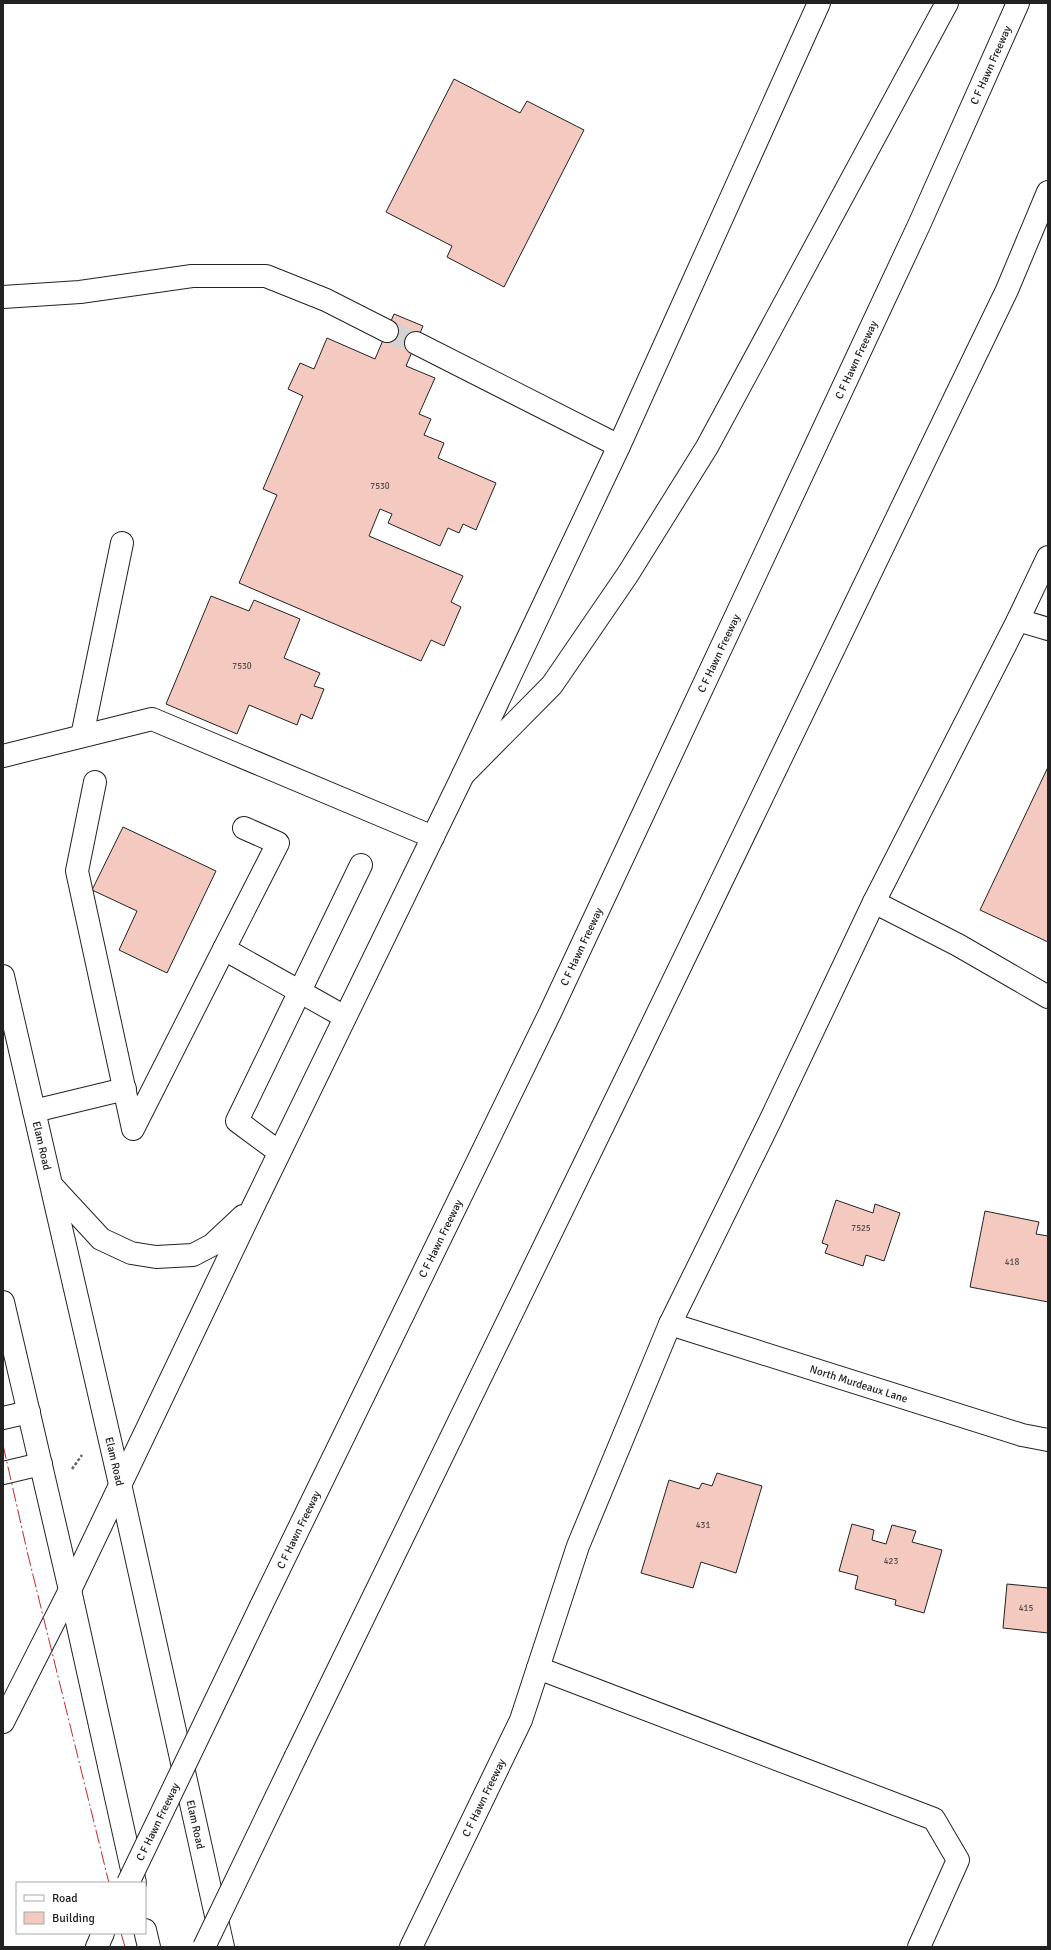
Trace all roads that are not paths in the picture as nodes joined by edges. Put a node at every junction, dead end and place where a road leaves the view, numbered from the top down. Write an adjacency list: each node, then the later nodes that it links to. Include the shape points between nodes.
1 (819, 3): 8 (main road)
2 (947, 3): 15 (main road, via 707,447 632,567 552,685)
3 (1018, 3): 42 (main road, C F Hawn Freeway, bridge, via 919,225 557,998)
4 (1048, 192): 48 (main road, bridge, via 1004,297)
5 (3, 297): 6 (main road, via 80,292 192,276 266,276 326,300)
6 (387, 331)
7 (416, 342): 8 (main road)
8 (619, 446): 15 (main road)
9 (122, 543): 13 (main road)
10 (1048, 557): 11 (main road, C F Hawn Freeway)
11 (1018, 620): 12 (main road); 20 (main road, C F Hawn Freeway)
12 (1048, 629)
13 (82, 736): 14 (main road); 18 (main road, via 152,719)
14 (3, 756)
15 (463, 775): 18 (main road)
16 (94, 782): 26 (main road, via 77,870)
17 (244, 828): 21 (main road, via 278,844)
18 (433, 838): 25 (main road)
19 (361, 865): 23 (main road)
20 (874, 902): 24 (main road, via 958,945); 32 (main road, C F Hawn Freeway)
21 (224, 949): 23 (main road); 26 (main road, via 133,1129)
22 (3, 976): 27 (main road, Elam Road)
23 (299, 991): 25 (main road); 28 (main road, via 237,1121)
24 (1048, 997)
25 (345, 1017): 28 (main road)
26 (125, 1089): 27 (main road)
27 (34, 1112): 29 (main road, Elam Road)
28 (279, 1152): 30 (main road)
29 (51, 1186): 30 (main road, via 101,1239 131,1253 156,1258 193,1255 212,1245); 38 (main road, Elam Road)
30 (253, 1207): 38 (main road)
31 (4, 1314): 33 (main road)
32 (670, 1324): 35 (main road, North Murdeaux Lane, via 1022,1436); 40 (main road, C F Hawn Freeway, via 578,1546)
33 (28, 1412): 34 (main road); 36 (main road)
34 (3, 1418)
35 (1048, 1440)
36 (41, 1464): 37 (main road); 39 (main road)
37 (3, 1473)
38 (120, 1484): 39 (main road); 49 (main road, Elam Road)
39 (70, 1590): 41 (main road); 43 (main road)
40 (538, 1668): 50 (main road, C F Hawn Freeway, via 521,1720); 51 (main road, via 934,1820 958,1860)
41 (3, 1722)
42 (128, 1882)
43 (135, 1882)
44 (103, 1934): 46 (main road)
45 (146, 1934): 47 (main road)
46 (97, 1947)
47 (149, 1947)
48 (204, 1947)
49 (222, 1947)
50 (411, 1947)
51 (919, 1947)

